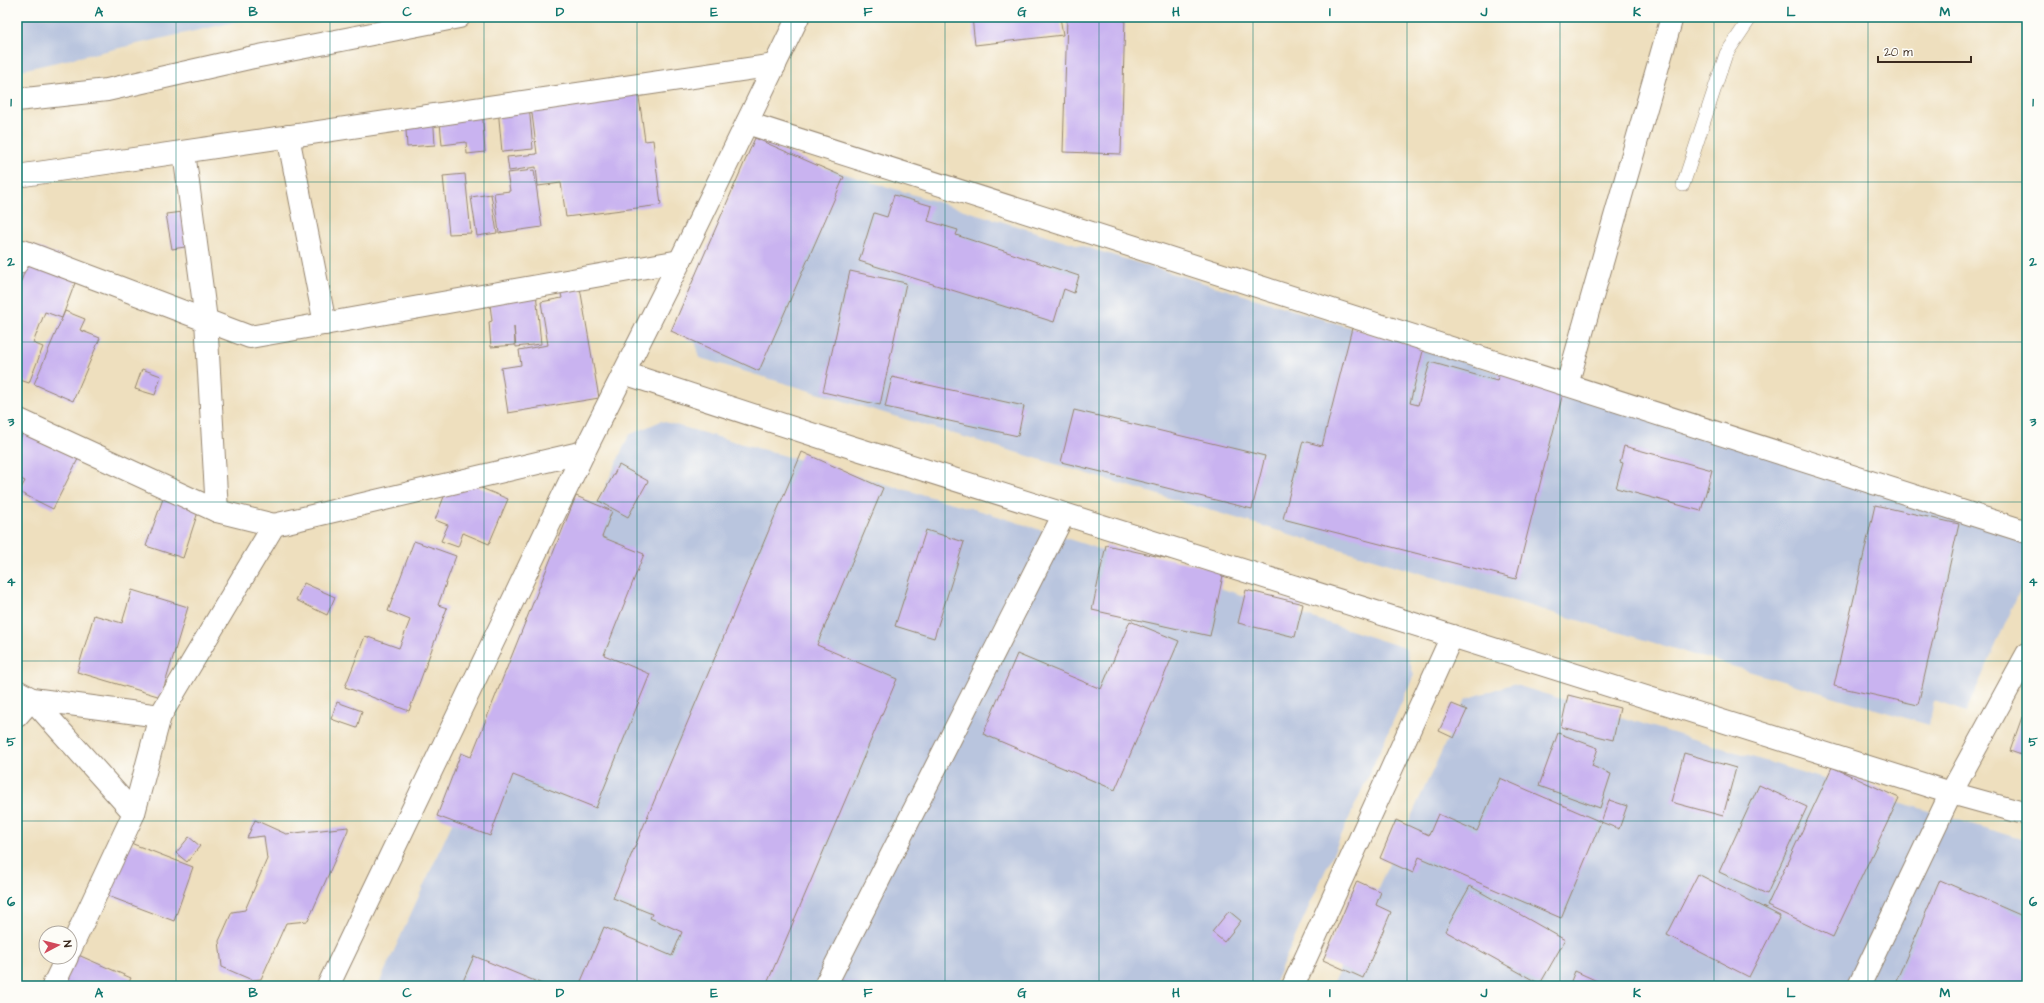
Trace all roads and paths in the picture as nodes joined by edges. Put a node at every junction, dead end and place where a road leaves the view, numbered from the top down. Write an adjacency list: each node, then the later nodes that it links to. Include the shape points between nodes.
1 (459, 17): 6 (street, via 249,58 107,90)
2 (798, 17): 5 (street)
3 (1672, 17): 17 (street)
4 (1751, 17): 11 (lane, via 1726,54)
5 (775, 65): 7 (street); 8 (street)
6 (17, 100)
7 (747, 123): 12 (street); 17 (street)
8 (288, 136): 9 (street); 15 (street)
9 (184, 152): 10 (street); 14 (street)
10 (17, 176)
11 (1682, 185)
12 (680, 261): 15 (street); 16 (street)
13 (17, 263): 14 (street, via 23,251)
14 (206, 320): 15 (street, via 250,337); 20 (street)
15 (325, 324)
16 (624, 373): 19 (street); 21 (street)
17 (1567, 385): 23 (street)
18 (17, 419): 20 (street)
19 (584, 452): 22 (street); 35 (street)
20 (217, 510): 22 (street)
21 (1064, 514): 24 (street); 36 (street)
22 (274, 525): 28 (street)
23 (2027, 532)
24 (1452, 636): 29 (street); 37 (street)
25 (2027, 654): 29 (street)
26 (24, 695): 27 (street); 28 (street); 30 (street)
27 (17, 716)
28 (160, 716): 30 (street)
29 (1952, 793): 31 (street); 38 (street)
30 (134, 813): 32 (street)
31 (2027, 814)
32 (78, 933)
33 (62, 965): 34 (street)
34 (53, 986)
35 (328, 986)
36 (825, 986)
37 (1293, 986)
38 (1860, 986)

